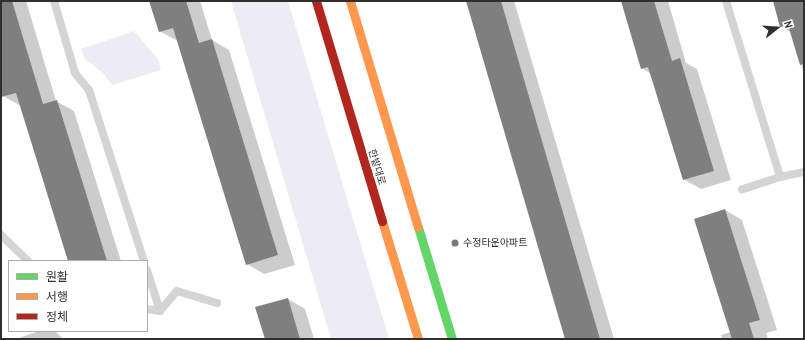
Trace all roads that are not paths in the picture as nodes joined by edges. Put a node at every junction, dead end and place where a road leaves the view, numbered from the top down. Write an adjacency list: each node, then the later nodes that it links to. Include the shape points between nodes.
1 (54, 1): 10 (lane, via 75,73 89,90)
2 (316, 1): 15 (main road, 한밭대로)
3 (350, 1): 16 (main road)
4 (726, 1): 6 (lane)
5 (804, 172): 6 (lane)
6 (780, 177): 7 (lane)
7 (742, 189)
8 (1, 235): 9 (lane)
9 (27, 260)
10 (144, 260)
11 (148, 273): 14 (lane)
12 (217, 303): 14 (lane, via 177,292)
13 (148, 309): 14 (lane)
14 (160, 311)
15 (418, 339)
16 (452, 339)

